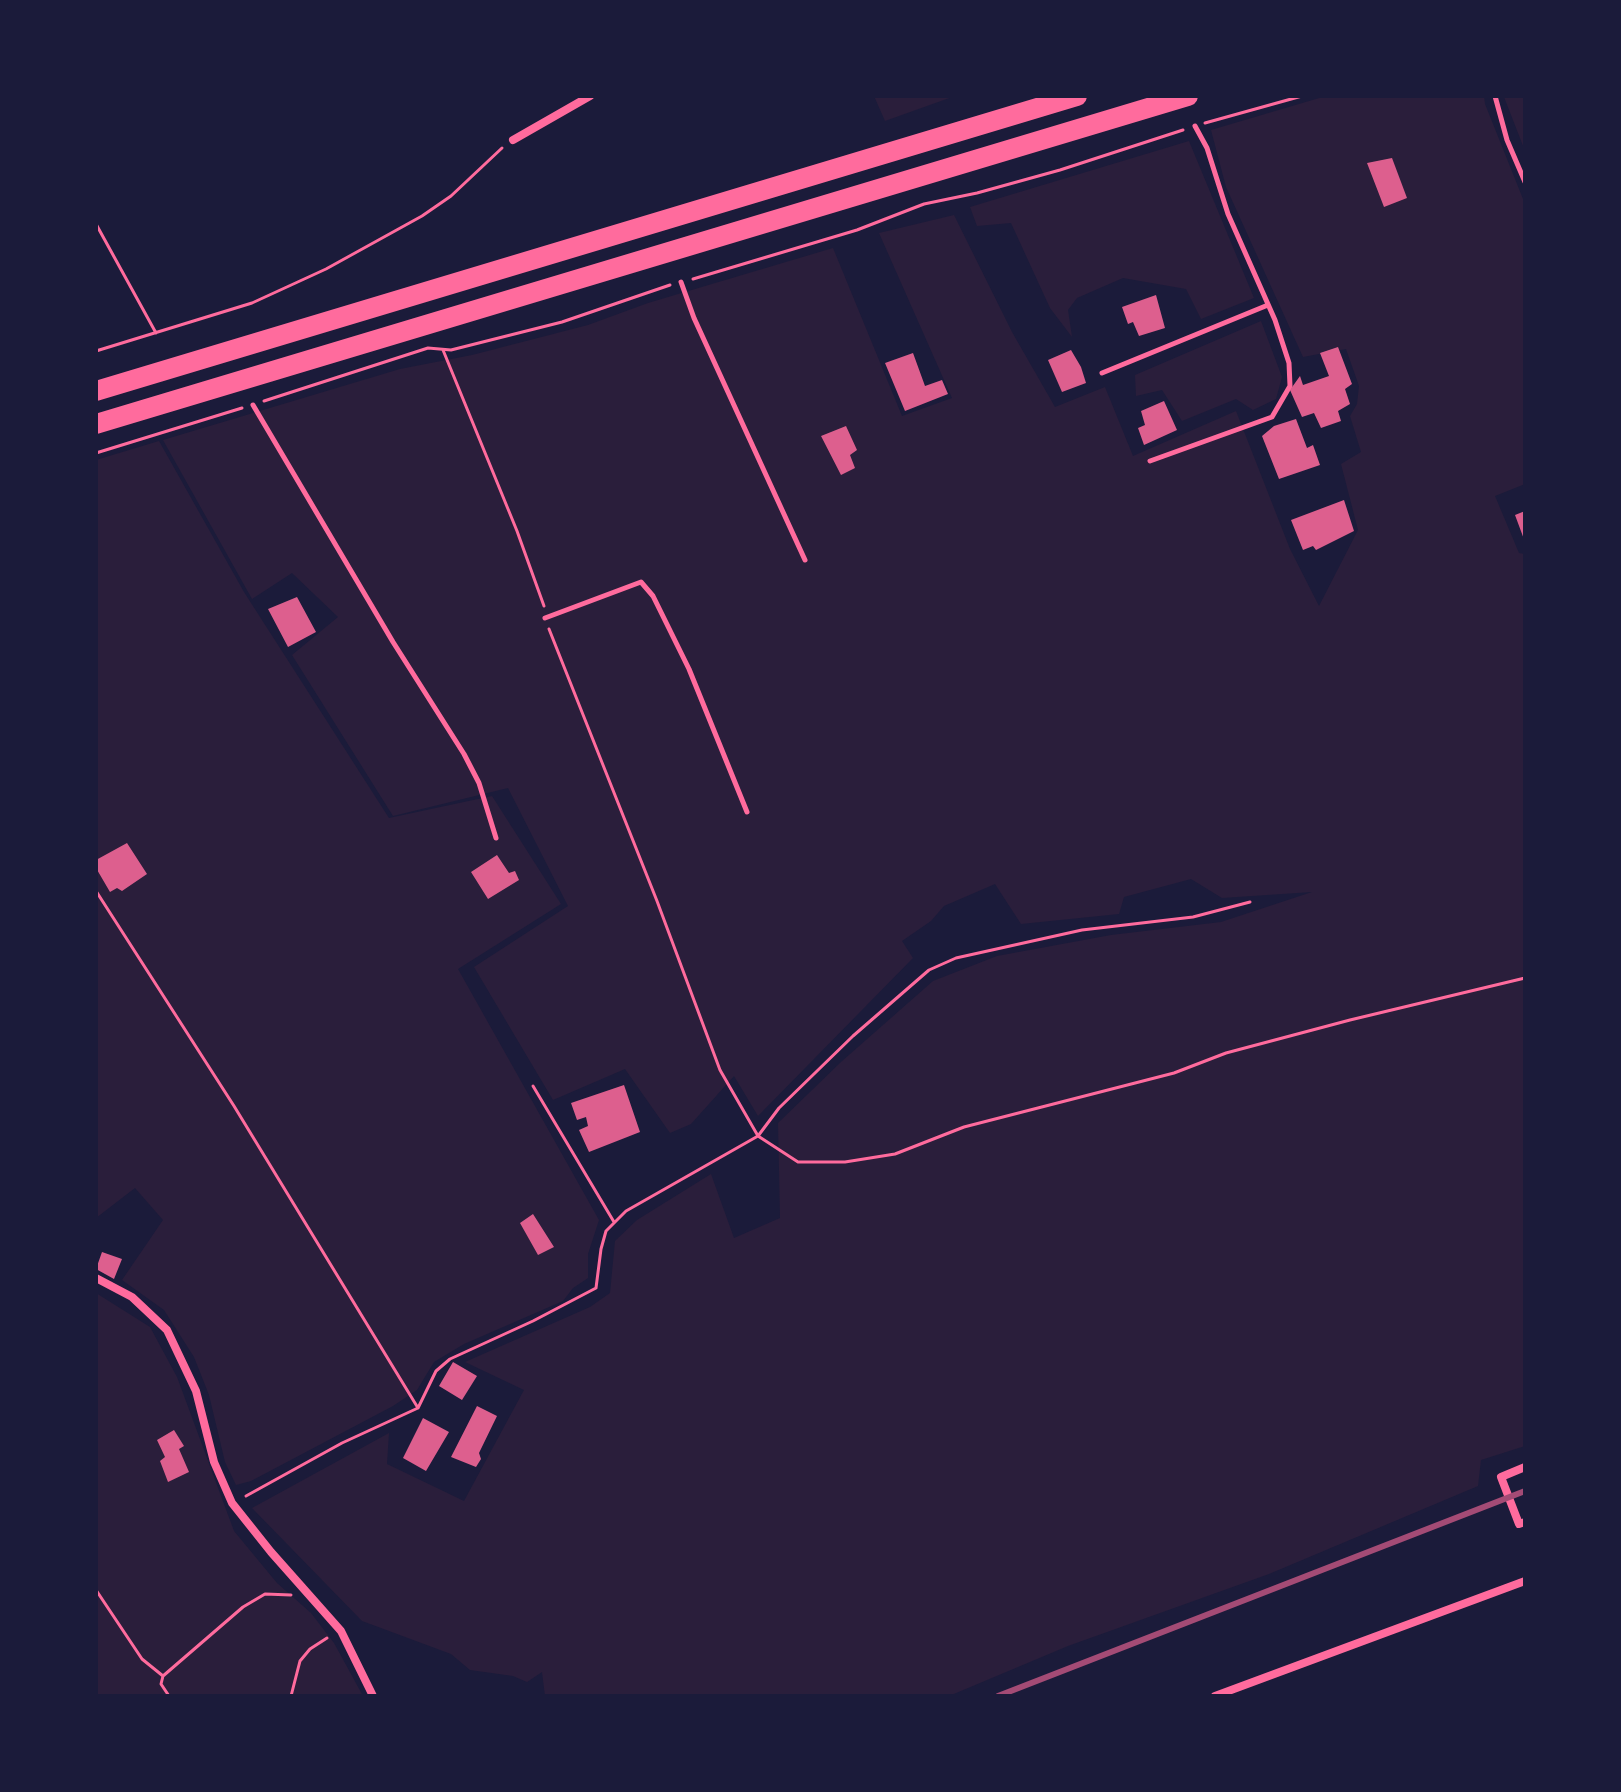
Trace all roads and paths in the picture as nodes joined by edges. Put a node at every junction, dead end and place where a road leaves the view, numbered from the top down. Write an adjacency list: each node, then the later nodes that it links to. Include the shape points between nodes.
1 (590, 96): 7 (street)
2 (1077, 96): 16 (highway)
3 (1188, 96): 18 (highway)
4 (1302, 96): 6 (path)
5 (1495, 96): 8 (lane)
6 (1195, 126): 10 (path, via 1046,174 924,204 844,234); 11 (lane)
7 (513, 140): 12 (path, via 451,196 326,269 252,303)
8 (1525, 182)
9 (96, 224): 12 (path)
10 (681, 282): 13 (path, via 562,322); 21 (lane)
11 (1268, 305): 15 (lane); 20 (lane, via 1289,363 1290,386 1272,417)
12 (156, 333): 14 (path)
13 (443, 350): 17 (path, via 428,348); 22 (path, via 517,531)
14 (96, 351)
15 (1102, 373)
16 (96, 391)
17 (253, 405): 19 (path); 24 (lane, via 464,754)
18 (96, 424)
19 (96, 453)
20 (1150, 461)
21 (805, 560)
22 (545, 618): 23 (lane, via 641,582 689,669); 29 (path, via 720,1070)
23 (747, 812)
24 (496, 838)
25 (96, 891): 32 (path)
26 (1250, 902): 29 (path, via 1193,917 1053,936 956,958 929,970 853,1036 779,1108)
27 (1525, 978): 29 (path, via 1226,1053 1174,1073 964,1127 895,1154 798,1162)
28 (533, 1086): 30 (path)
29 (758, 1136): 30 (path)
30 (614, 1222): 32 (path, via 601,1249 596,1288 450,1359 436,1371)
31 (96, 1278): 34 (street, via 132,1297 167,1330 196,1391 214,1462)
32 (418, 1408): 34 (path)
33 (1525, 1467): 35 (street, via 1501,1477 1519,1524)
34 (232, 1503): 37 (street)
35 (1525, 1522)
36 (1525, 1581): 44 (street)
37 (305, 1589): 39 (street); 40 (path, via 286,1596 265,1594 243,1607)
38 (96, 1590): 40 (path, via 142,1659)
39 (341, 1631): 42 (path, via 300,1661); 43 (street)
40 (163, 1676): 41 (path, via 161,1684)
41 (169, 1696)
42 (291, 1696)
43 (373, 1696)
44 (1215, 1696)

